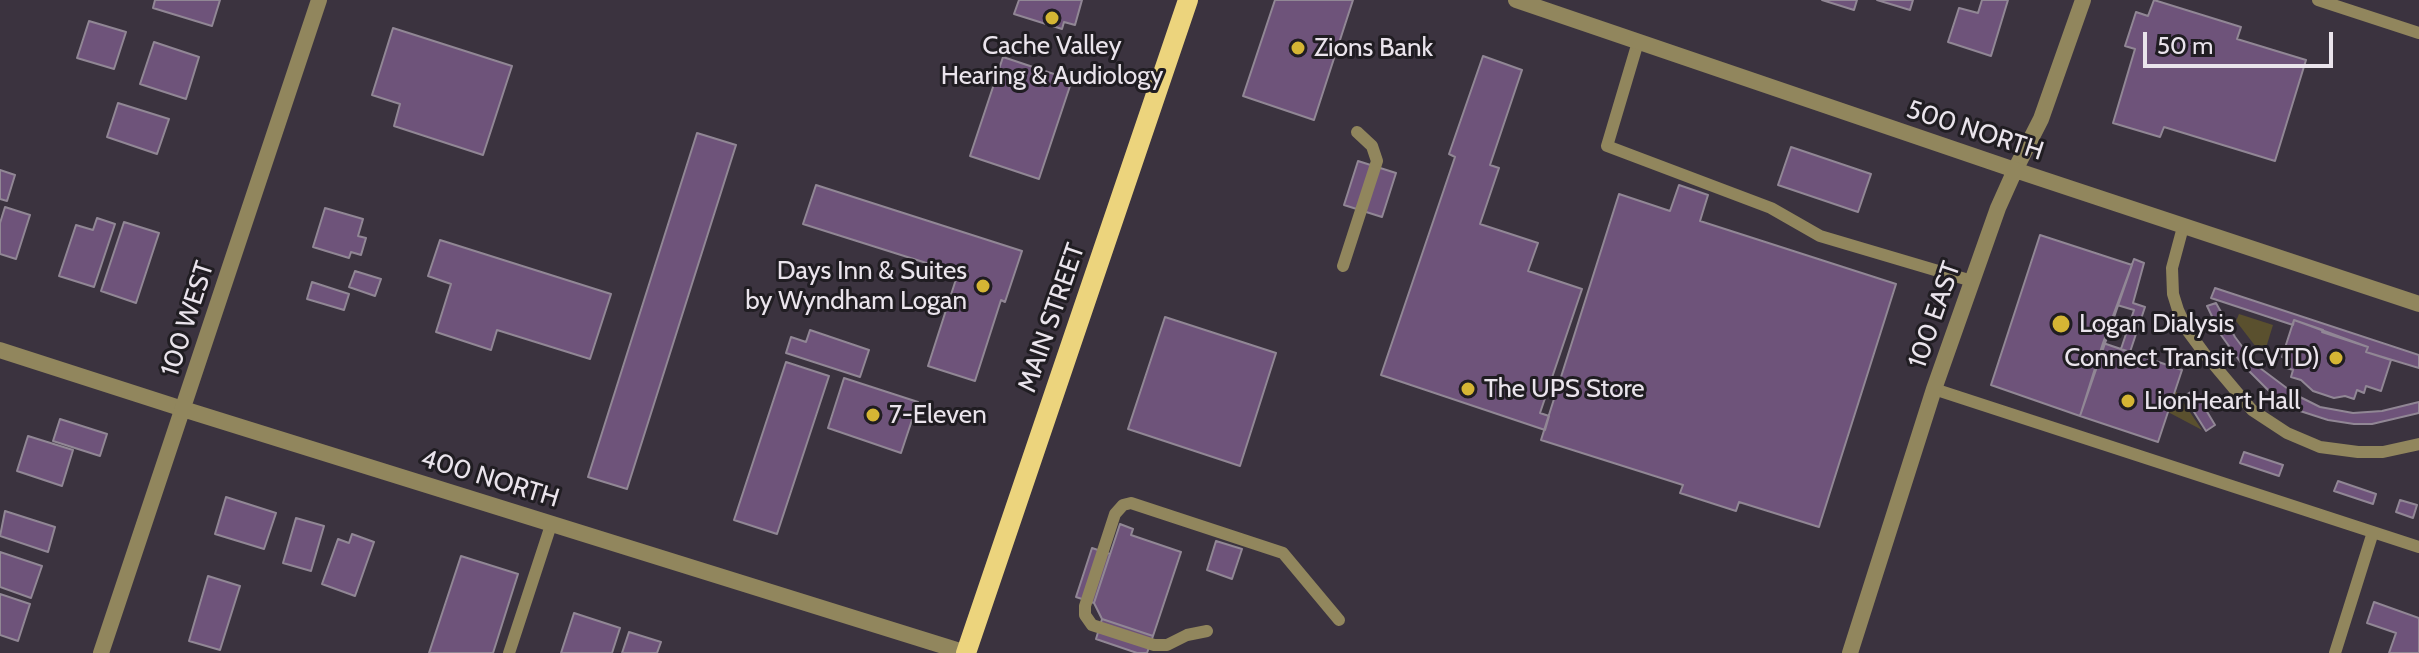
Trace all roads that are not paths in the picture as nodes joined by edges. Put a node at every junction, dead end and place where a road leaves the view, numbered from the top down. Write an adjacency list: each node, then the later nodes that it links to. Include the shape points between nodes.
1 (319, 0): 16 (street, 100 WEST)
2 (1188, 0): 25 (main road, MAIN STREET)
3 (1516, 0): 7 (street, 500 NORTH)
4 (2083, 0): 9 (street, 100 EAST, via 2041,119)
5 (2318, 0): 6 (lane)
6 (2419, 33)
7 (1638, 42): 9 (street, 500 NORTH); 12 (lane, via 1607,146 1771,208 1820,236)
8 (1357, 132): 11 (lane, via 1372,146 1377,161)
9 (2015, 170): 10 (street, 500 NORTH); 12 (street, 100 EAST)
10 (2183, 227): 13 (street, 500 NORTH); 17 (lane, via 2172,268 2178,310 2204,353 2252,410 2320,447 2383,452)
11 (1343, 266)
12 (1972, 281): 15 (street, 100 EAST)
13 (2419, 304)
14 (0, 350): 16 (street, 400 NORTH)
15 (1934, 389): 19 (lane); 26 (street, 100 EAST)
16 (183, 409): 18 (street, 400 NORTH); 23 (street, 100 WEST)
17 (2419, 444)
18 (551, 525): 24 (lane); 25 (street, 400 NORTH)
19 (2373, 532): 20 (lane); 27 (lane)
20 (2419, 547)
21 (1339, 620): 22 (lane, via 1283,553 1131,503 1123,505 1115,514 1085,615 1092,625 1154,645)
22 (1207, 631)
23 (101, 653)
24 (509, 653)
25 (966, 653)
26 (1850, 653)
27 (2335, 653)

